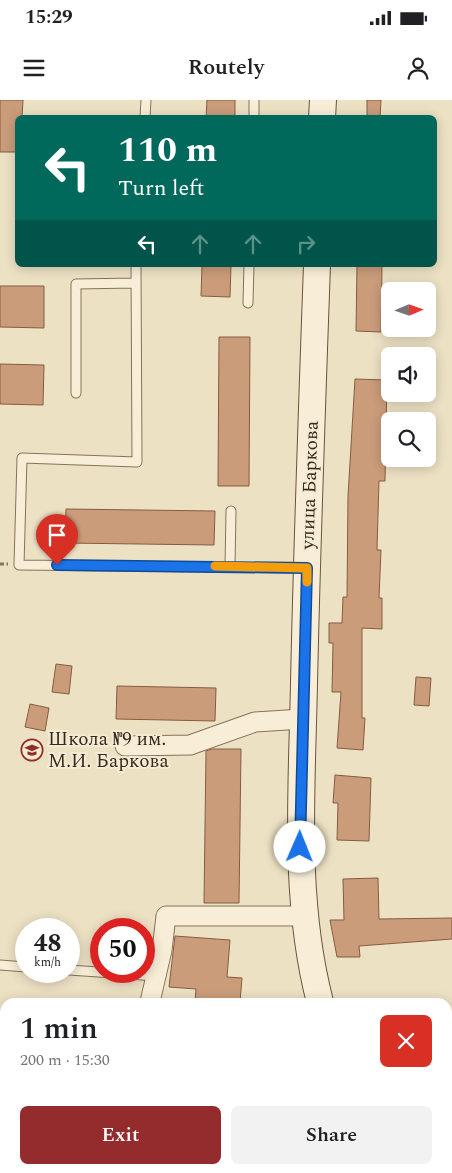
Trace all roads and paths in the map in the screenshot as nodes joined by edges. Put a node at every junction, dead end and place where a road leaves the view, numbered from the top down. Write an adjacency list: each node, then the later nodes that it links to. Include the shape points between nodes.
1 (146, 100): 4 (lane)
2 (254, 100): 5 (lane)
3 (323, 100): 6 (main road)
4 (145, 115)
5 (254, 115)
6 (322, 115)
7 (136, 267): 10 (lane)
8 (249, 267): 11 (lane)
9 (317, 267): 15 (main road, улица Баркова)
10 (134, 283): 12 (lane, via 76,284); 14 (lane, via 136,462 22,458 19,565)
11 (248, 303)
12 (76, 393)
13 (231, 511): 14 (lane)
14 (230, 566): 15 (lane)
15 (307, 568): 16 (main road, улица Баркова)
16 (303, 718): 17 (street, via 254,722 190,745); 18 (main road, улица Баркова, via 300,847)
17 (124, 746)
18 (305, 916): 22 (street, via 166,916); 24 (main road, улица Баркова, via 308,950)
19 (0, 965): 20 (lane)
20 (15, 966)
21 (80, 971): 22 (lane)
22 (157, 976): 23 (street)
23 (151, 998)
24 (319, 998)

